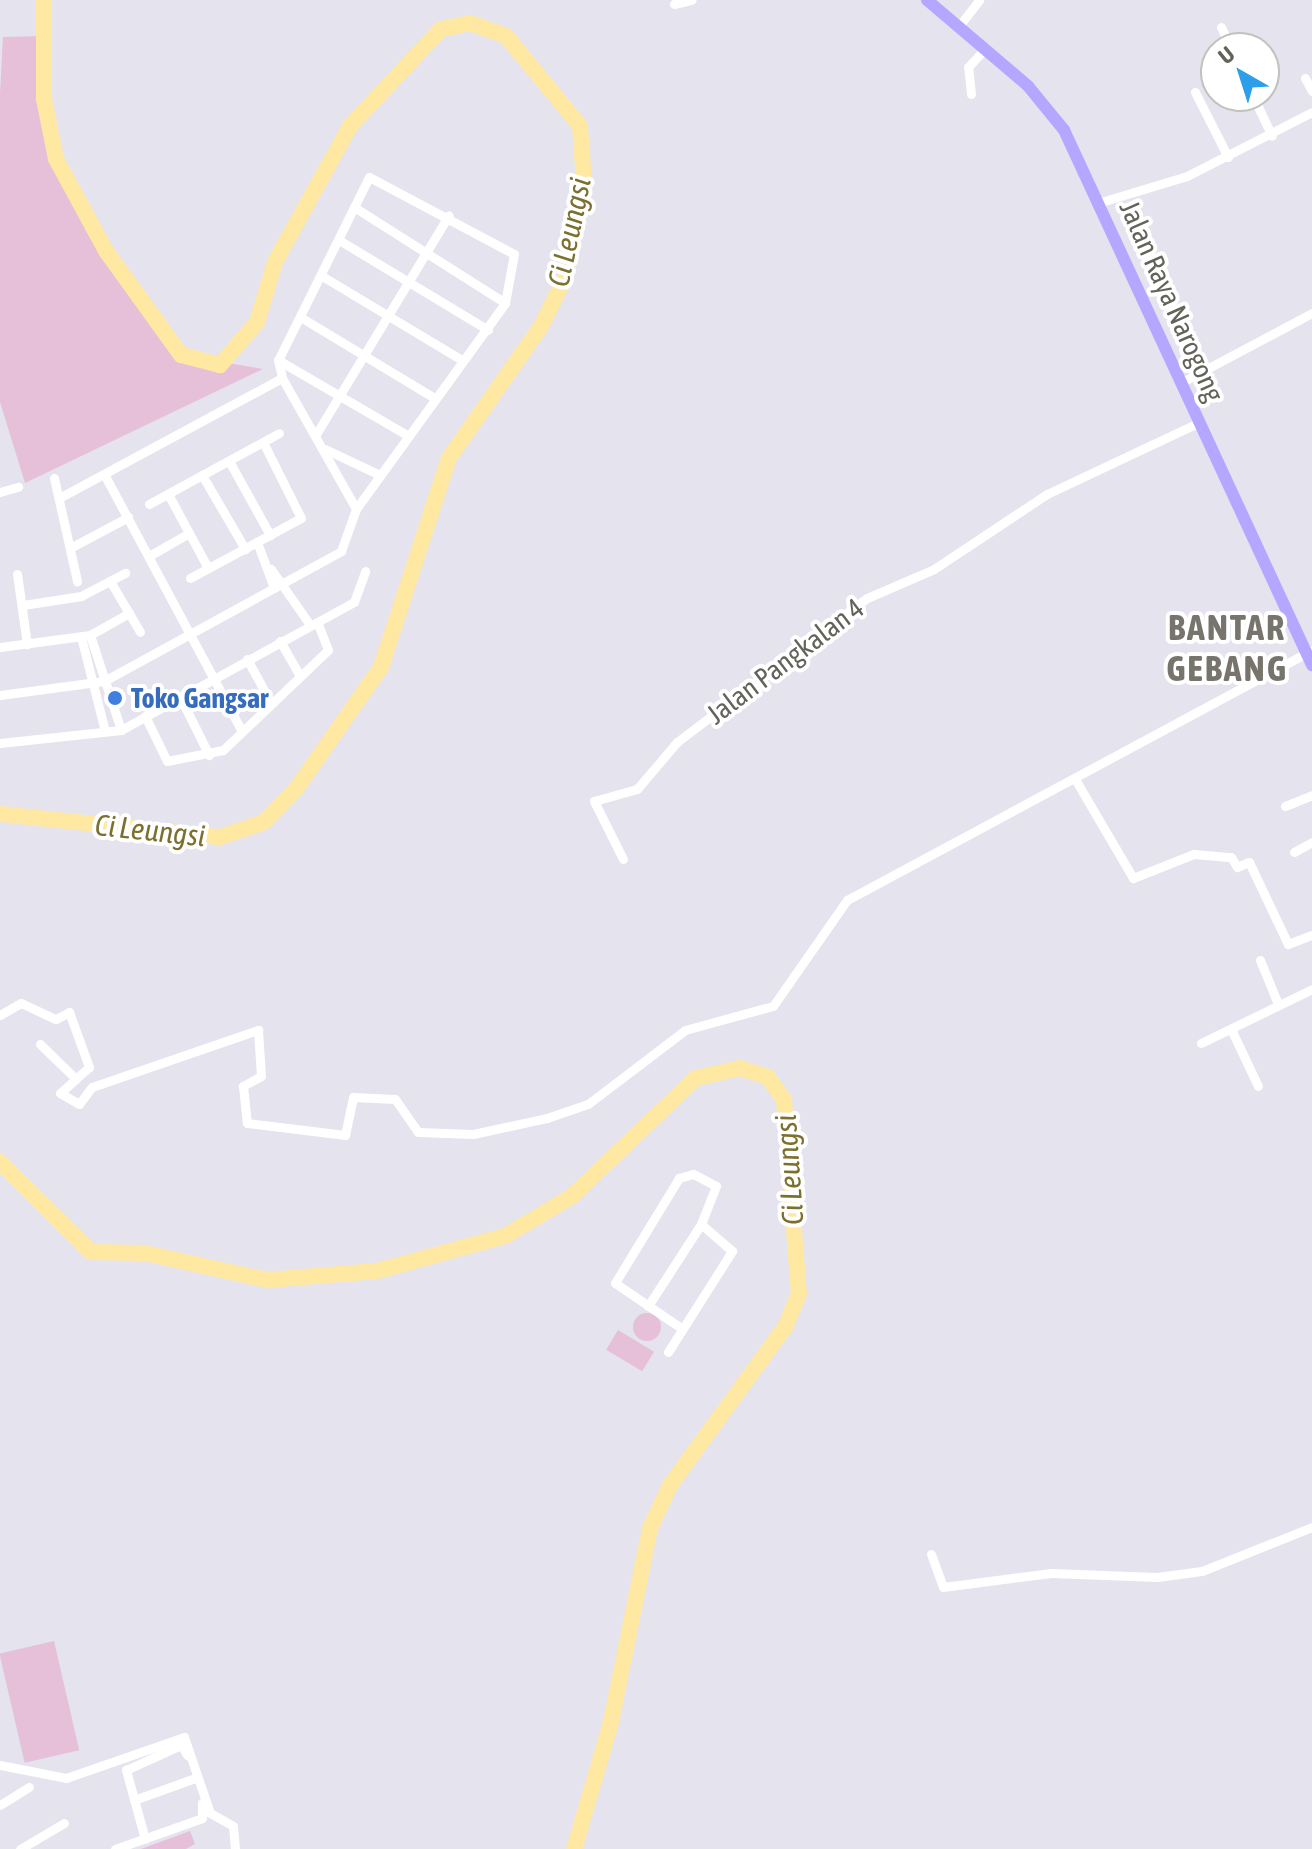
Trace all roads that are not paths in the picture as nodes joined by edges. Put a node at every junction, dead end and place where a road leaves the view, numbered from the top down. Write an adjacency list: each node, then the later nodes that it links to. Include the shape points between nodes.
1 (692, 0): 4 (street)
2 (927, 0): 5 (main road, Jalan Raya Narogong)
3 (979, 0): 5 (street)
4 (674, 4)
5 (959, 26): 8 (main road, Jalan Raya Narogong)
6 (1221, 27): 7 (street)
7 (1223, 32)
8 (985, 49): 12 (street, via 968,67); 17 (main road, Jalan Raya Narogong, via 1044,103)
9 (1305, 78): 10 (street)
10 (1312, 91)
11 (1195, 92): 16 (street)
12 (971, 94)
13 (1261, 112): 15 (street)
14 (1312, 112): 15 (street)
15 (1272, 136): 16 (street)
16 (1228, 157): 17 (street)
17 (1101, 202): 33 (main road, Jalan Raya Narogong)
18 (354, 207): 19 (street, via 376,176); 20 (street); 21 (street)
19 (449, 215): 21 (street); 24 (street, via 512,250)
20 (339, 240): 22 (street); 23 (street)
21 (426, 253): 23 (street); 24 (street)
22 (322, 276): 26 (street); 27 (street)
23 (409, 282): 26 (street); 28 (street)
24 (505, 303): 28 (street)
25 (1312, 313): 33 (street)
26 (389, 316): 29 (street); 30 (street)
27 (302, 318): 29 (street); 31 (street)
28 (488, 330): 30 (street)
29 (365, 356): 34 (street); 35 (street)
30 (460, 359): 35 (street)
31 (278, 360): 32 (street); 34 (street)
32 (282, 378): 39 (street); 43 (street)
33 (1184, 381): 36 (main road, Jalan Raya Narogong)
34 (340, 396): 38 (street); 39 (street)
35 (433, 397): 38 (street)
36 (1200, 422): 79 (main road, Jalan Raya Narogong); 99 (street, Jalan Pangkalan 4, via 1047,494 934,569 867,598 677,742 637,789 594,801)
37 (279, 433): 40 (street)
38 (407, 435): 45 (street)
39 (315, 436): 41 (street)
40 (263, 442): 42 (street); 55 (street, via 303,511)
41 (324, 449): 45 (street); 52 (street)
42 (229, 461): 44 (street); 55 (street)
43 (104, 474): 50 (street); 53 (street)
44 (202, 475): 49 (street); 58 (street)
45 (380, 475): 52 (street)
46 (54, 478): 50 (street)
47 (18, 487): 48 (street)
48 (0, 492)
49 (168, 494): 51 (street); 54 (street)
50 (59, 498): 57 (street)
51 (149, 504)
52 (356, 509): 68 (street, via 341,551)
53 (128, 517): 57 (street); 59 (street)
54 (189, 533): 59 (street); 60 (street)
55 (270, 535): 56 (street)
56 (257, 542): 58 (street); 61 (street)
57 (70, 548): 66 (street)
58 (245, 549): 60 (street)
59 (149, 556): 75 (street)
60 (208, 568): 65 (street)
61 (271, 569): 68 (street); 69 (street)
62 (365, 571): 72 (street, via 356,601)
63 (125, 573): 67 (street)
64 (17, 574): 70 (street)
65 (190, 578)
66 (77, 581)
67 (110, 581): 70 (street, via 81,596); 71 (street)
68 (286, 581): 69 (street); 72 (street)
69 (274, 588): 75 (street)
70 (23, 605): 77 (street)
71 (129, 613): 73 (street); 74 (street)
72 (313, 624): 76 (street); 82 (street, via 329,649)
73 (140, 632)
74 (86, 636): 77 (street); 84 (street)
75 (186, 636): 83 (street); 84 (street)
76 (280, 641): 80 (street); 82 (street)
77 (27, 644): 78 (street)
78 (0, 647)
79 (1309, 651): 81 (main road, Jalan Raya Narogong); 94 (street)
80 (247, 659): 83 (street); 87 (street)
81 (1312, 665)
82 (300, 676): 87 (street)
83 (211, 680): 86 (street); 91 (street)
84 (99, 682): 85 (street); 89 (street); 90 (street)
85 (0, 695)
86 (180, 697): 88 (street); 93 (street)
87 (271, 703): 91 (street)
88 (145, 716): 89 (street); 93 (street, via 164,760)
89 (121, 730): 90 (street)
90 (105, 731): 92 (street)
91 (242, 731): 93 (street)
92 (0, 743)
93 (209, 755)
94 (1075, 779): 100 (street, via 1134,879 1194,854 1231,857 1237,867 1249,862 1288,944); 108 (street, via 847,900 773,1006 685,1030 595,1099 561,1114 473,1134 418,1132 395,1099 353,1097 345,1135 247,1123 243,1086 261,1076 258,1030 92,1087 82,1104 60,1093)
95 (1312, 795): 96 (street)
96 (1285, 806)
97 (1312, 842): 98 (street)
98 (1294, 852)
99 (623, 859)
100 (1312, 935)
101 (1260, 960): 103 (street)
102 (1312, 989): 103 (street)
103 (1278, 1004): 105 (street)
104 (0, 1015): 108 (street, via 29,1002 56,1019 69,1012 90,1066)
105 (1231, 1029): 106 (street); 109 (street)
106 (1201, 1043)
107 (40, 1044): 108 (street)
108 (76, 1079)
109 (1258, 1086)
110 (701, 1224): 111 (street); 111 (street, via 716,1186 686,1174 615,1282); 112 (street, via 732,1251)
111 (648, 1306): 112 (street)
112 (681, 1328): 113 (street)
113 (668, 1352)
114 (1312, 1527): 115 (street, via 1202,1571 1157,1577 1051,1573 943,1587)
115 (931, 1554)
116 (0, 1765): 125 (street, via 66,1778 184,1737 210,1813 233,1826)
117 (195, 1778): 119 (street); 119 (street, via 181,1745 126,1770); 122 (street, via 202,1818)
118 (29, 1787): 120 (street)
119 (134, 1800): 122 (street)
120 (0, 1805)
121 (64, 1823): 124 (street)
122 (145, 1839): 123 (street)
123 (119, 1848)
124 (20, 1849)
125 (235, 1849)

